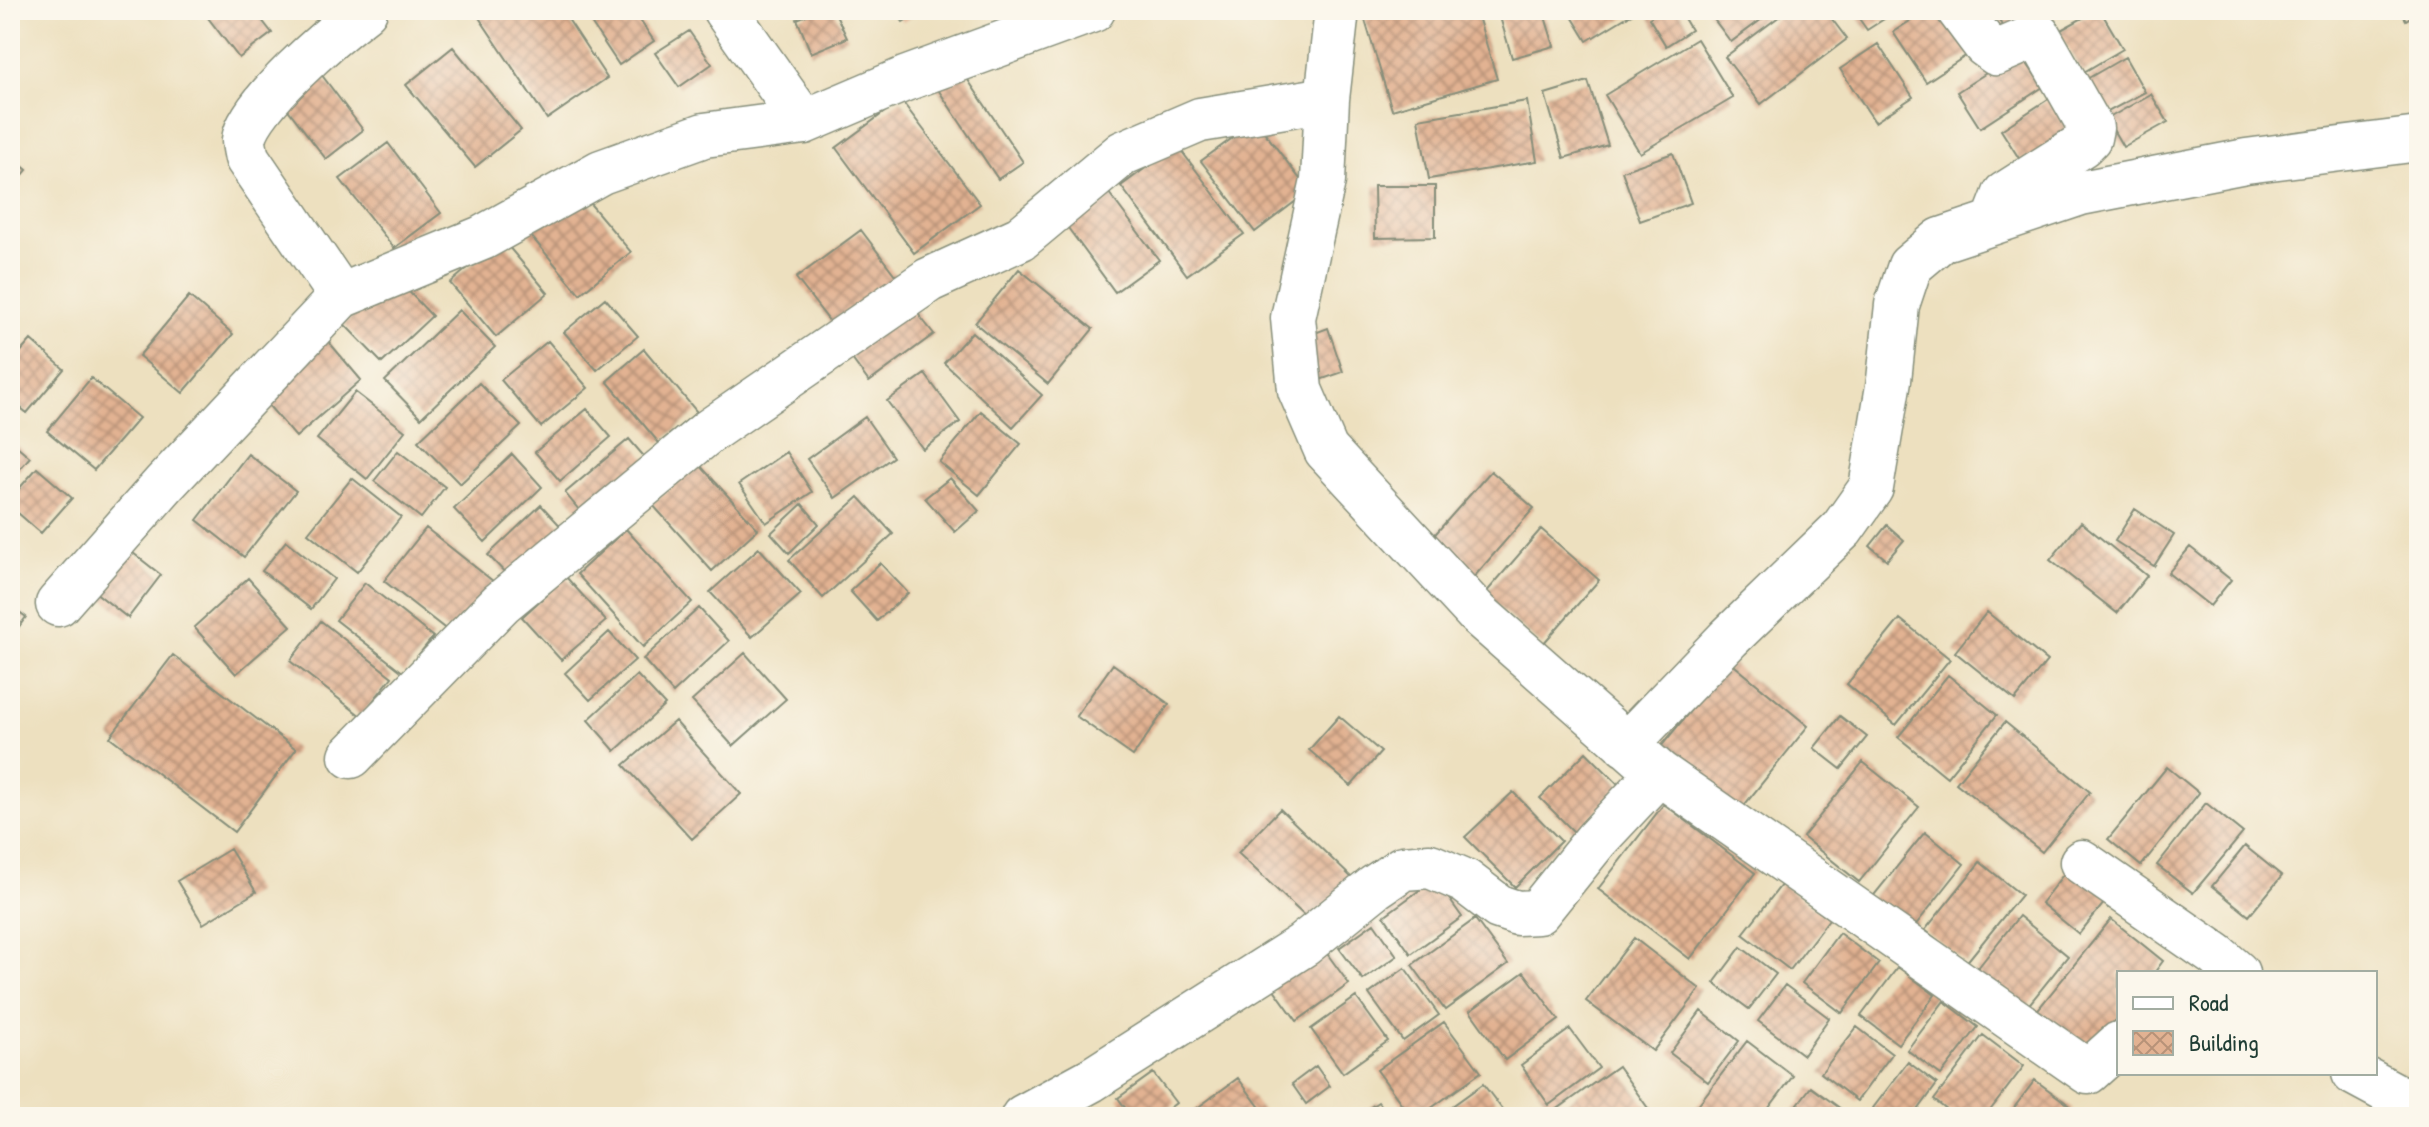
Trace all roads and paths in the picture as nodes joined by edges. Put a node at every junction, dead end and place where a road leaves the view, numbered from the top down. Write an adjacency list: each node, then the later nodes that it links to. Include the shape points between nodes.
1 (365, 10): 10 (street, via 326,40 259,108 244,138 247,158)
2 (725, 10): 7 (street)
3 (1093, 10): 7 (street)
4 (1337, 10): 6 (street)
5 (1959, 10): 9 (street, via 1996,53 2038,35 2091,128 2082,145 2005,194)
6 (1327, 99): 12 (street, via 1323,181 1293,318 1300,390 1326,450 1478,614); 13 (street, via 1200,120 1123,153 1021,238 929,280 708,432 501,603)
7 (804, 122): 10 (street, via 704,135 601,172 482,238)
8 (2419, 139): 9 (street, via 2246,161 2081,193)
9 (1995, 222): 12 (street, via 1941,240 1910,266 1897,305 1871,488 1842,529)
10 (341, 296): 11 (street)
11 (58, 604)
12 (1626, 745): 14 (street)
13 (351, 756)
14 (1659, 773): 17 (street, via 2088,1072); 20 (street, via 1538,912 1499,907 1465,881 1430,866 1403,868 1303,945 1091,1080)
15 (2082, 862): 16 (street)
16 (2217, 967)
17 (2117, 1046)
18 (2358, 1075): 19 (street)
19 (2419, 1108)
20 (1023, 1117)

